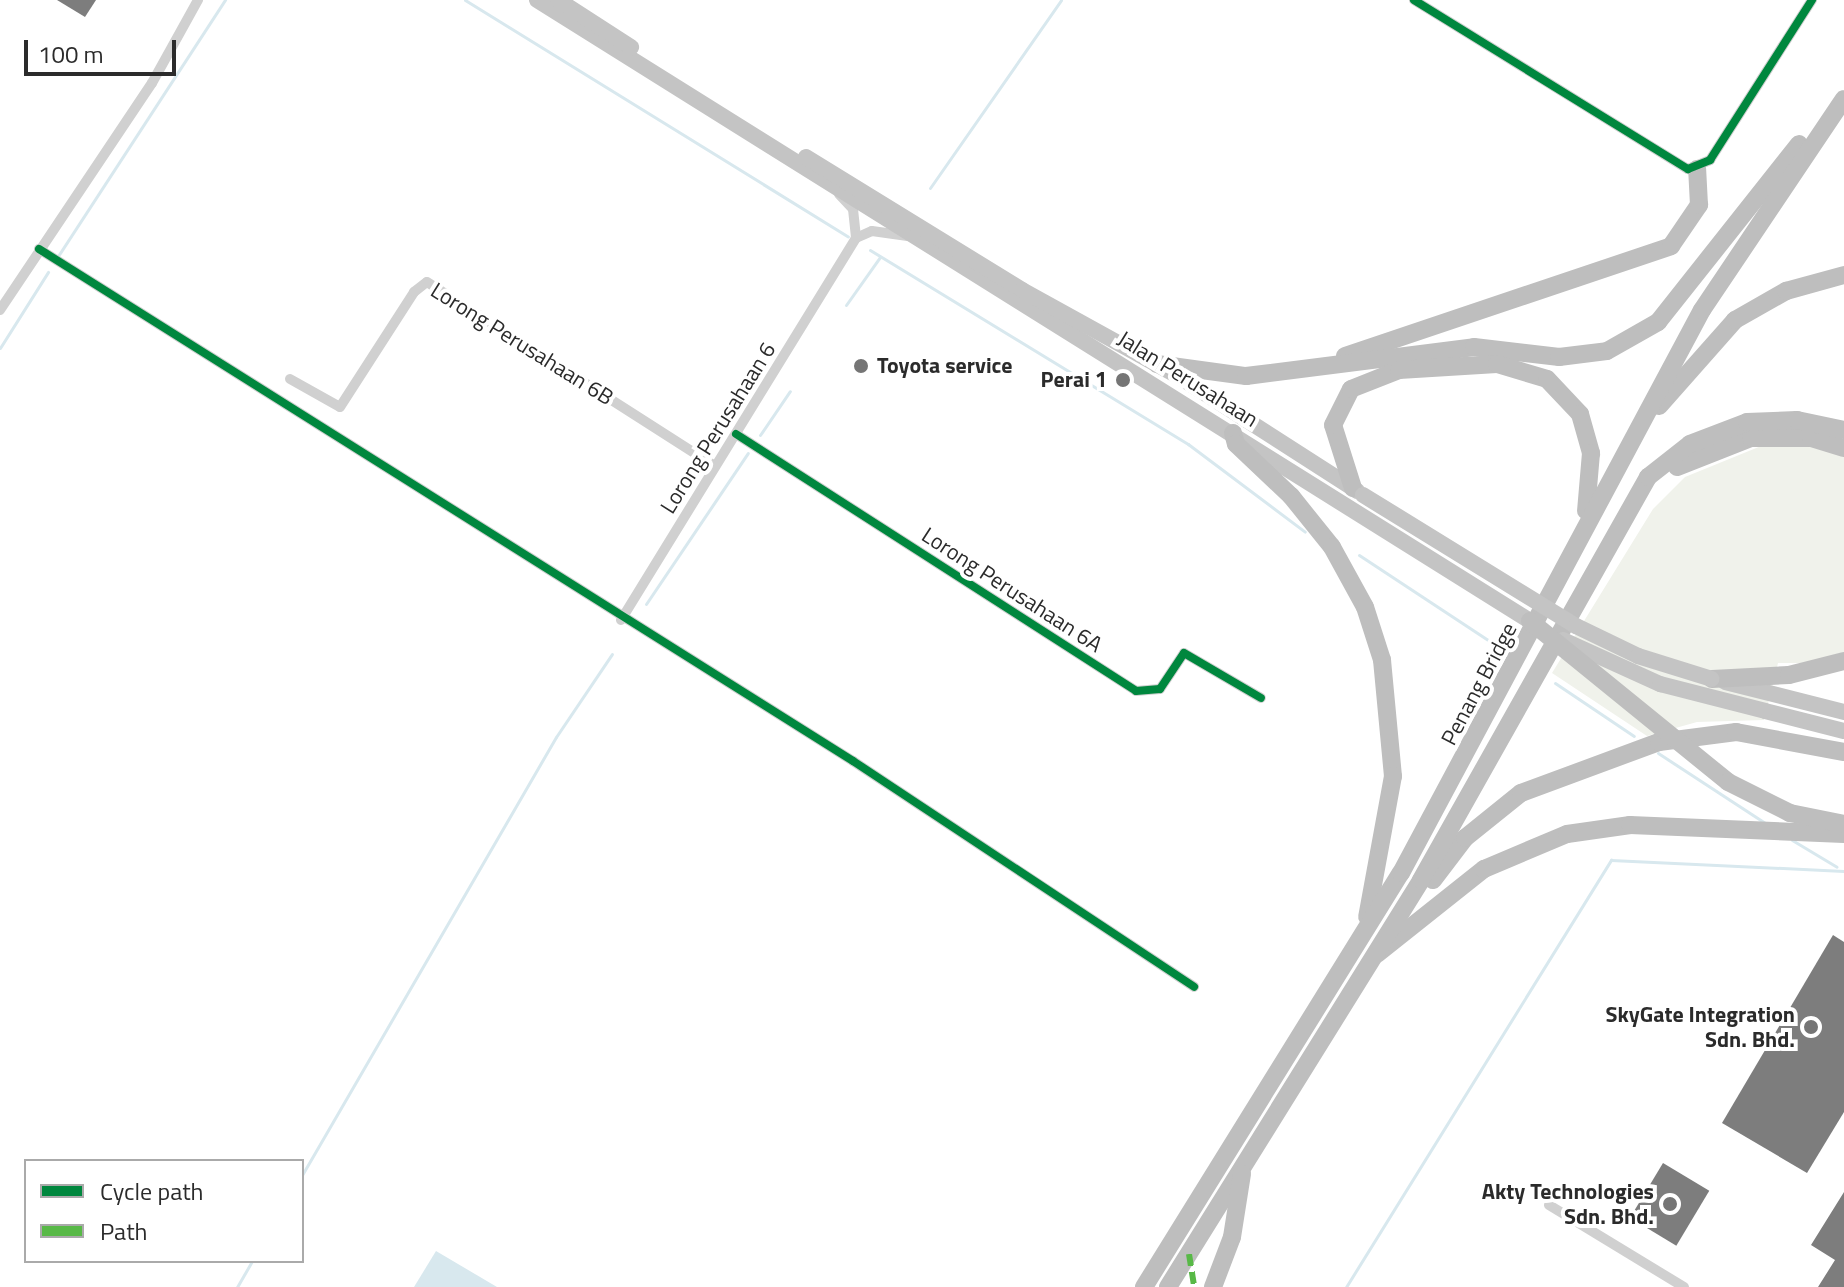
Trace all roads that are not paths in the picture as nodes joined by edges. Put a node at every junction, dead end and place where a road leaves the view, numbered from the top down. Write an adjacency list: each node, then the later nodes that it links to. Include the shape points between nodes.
1 (198, 0): 11 (street, via 152,83)
2 (537, 0): 8 (main road, Jalan Perusahaan)
3 (558, 0): 14 (main road, Jalan Perusahaan, via 1022,290)
4 (1414, 0): 7 (street, via 1668,163)
5 (1812, 0): 7 (street, via 1710,160)
6 (1841, 102): 15 (highway, via 1776,170 1658,322 1622,346 1572,357 1474,347); 21 (highway, Penang Bridge, via 1721,278)
7 (1697, 169): 15 (highway, via 1699,205 1671,246)
8 (833, 187): 9 (main road, Jalan Perusahaan); 10 (street, via 853,209)
9 (912, 236): 10 (street, via 872,231); 18 (main road, Jalan Perusahaan)
10 (856, 238): 19 (street, Lorong Perusahaan 6)
11 (39, 249): 13 (street); 26 (street)
12 (1844, 275): 21 (highway, via 1801,285 1747,312 1698,354)
13 (0, 310)
14 (1157, 364): 15 (highway, via 1230,376); 23 (main road, Jalan Perusahaan)
15 (1317, 368)
16 (290, 379): 22 (street, Lorong Perusahaan 6B, via 340,407 414,292 427,282)
17 (1844, 430): 24 (highway, via 1777,419 1730,427 1666,460)
18 (1233, 433): 27 (main road, Jalan Perusahaan); 37 (highway, via 1236,444 1291,496 1332,547 1360,595 1382,660 1393,734 1391,809)
19 (736, 434): 22 (street, Lorong Perusahaan 6); 30 (street, Lorong Perusahaan 6A, via 1136,691 1160,689 1184,653)
20 (1844, 448): 24 (highway, via 1797,437 1732,442 1691,457)
21 (1624, 449): 25 (highway, Penang Bridge)
22 (715, 466): 26 (street, Lorong Perusahaan 6)
23 (1358, 492): 25 (highway, via 1333,433 1336,411 1351,389 1378,375 1423,367 1512,366 1547,379 1583,420 1591,471); 29 (main road, Jalan Perusahaan, bridge, via 1576,626 1638,656)
24 (1636, 497): 36 (highway, Penang Bridge)
25 (1581, 533): 37 (highway, Penang Bridge, via 1484,727)
26 (621, 620): 39 (street, via 853,761)
27 (1530, 621): 32 (main road, Jalan Perusahaan, bridge, via 1630,673); 34 (highway, bridge, via 1728,782 1790,813)
28 (1844, 661): 29 (highway, via 1789,675)
29 (1712, 679): 31 (main road, Jalan Perusahaan)
30 (1261, 698)
31 (1844, 712)
32 (1844, 731)
33 (1844, 752): 36 (highway, via 1736,732 1659,742 1521,793 1475,828 1433,880)
34 (1844, 824)
35 (1844, 834): 38 (highway, via 1630,825 1567,834 1500,859)
36 (1416, 887): 38 (highway, Penang Bridge)
37 (1361, 939): 43 (highway, Penang Bridge)
38 (1375, 955): 40 (highway, Penang Bridge)
39 (1194, 987)
40 (1242, 1167): 42 (highway, Penang Bridge); 44 (highway, via 1232,1237)
41 (1549, 1205): 45 (street)
42 (1173, 1282)
43 (1144, 1287)
44 (1213, 1287)
45 (1684, 1287)

